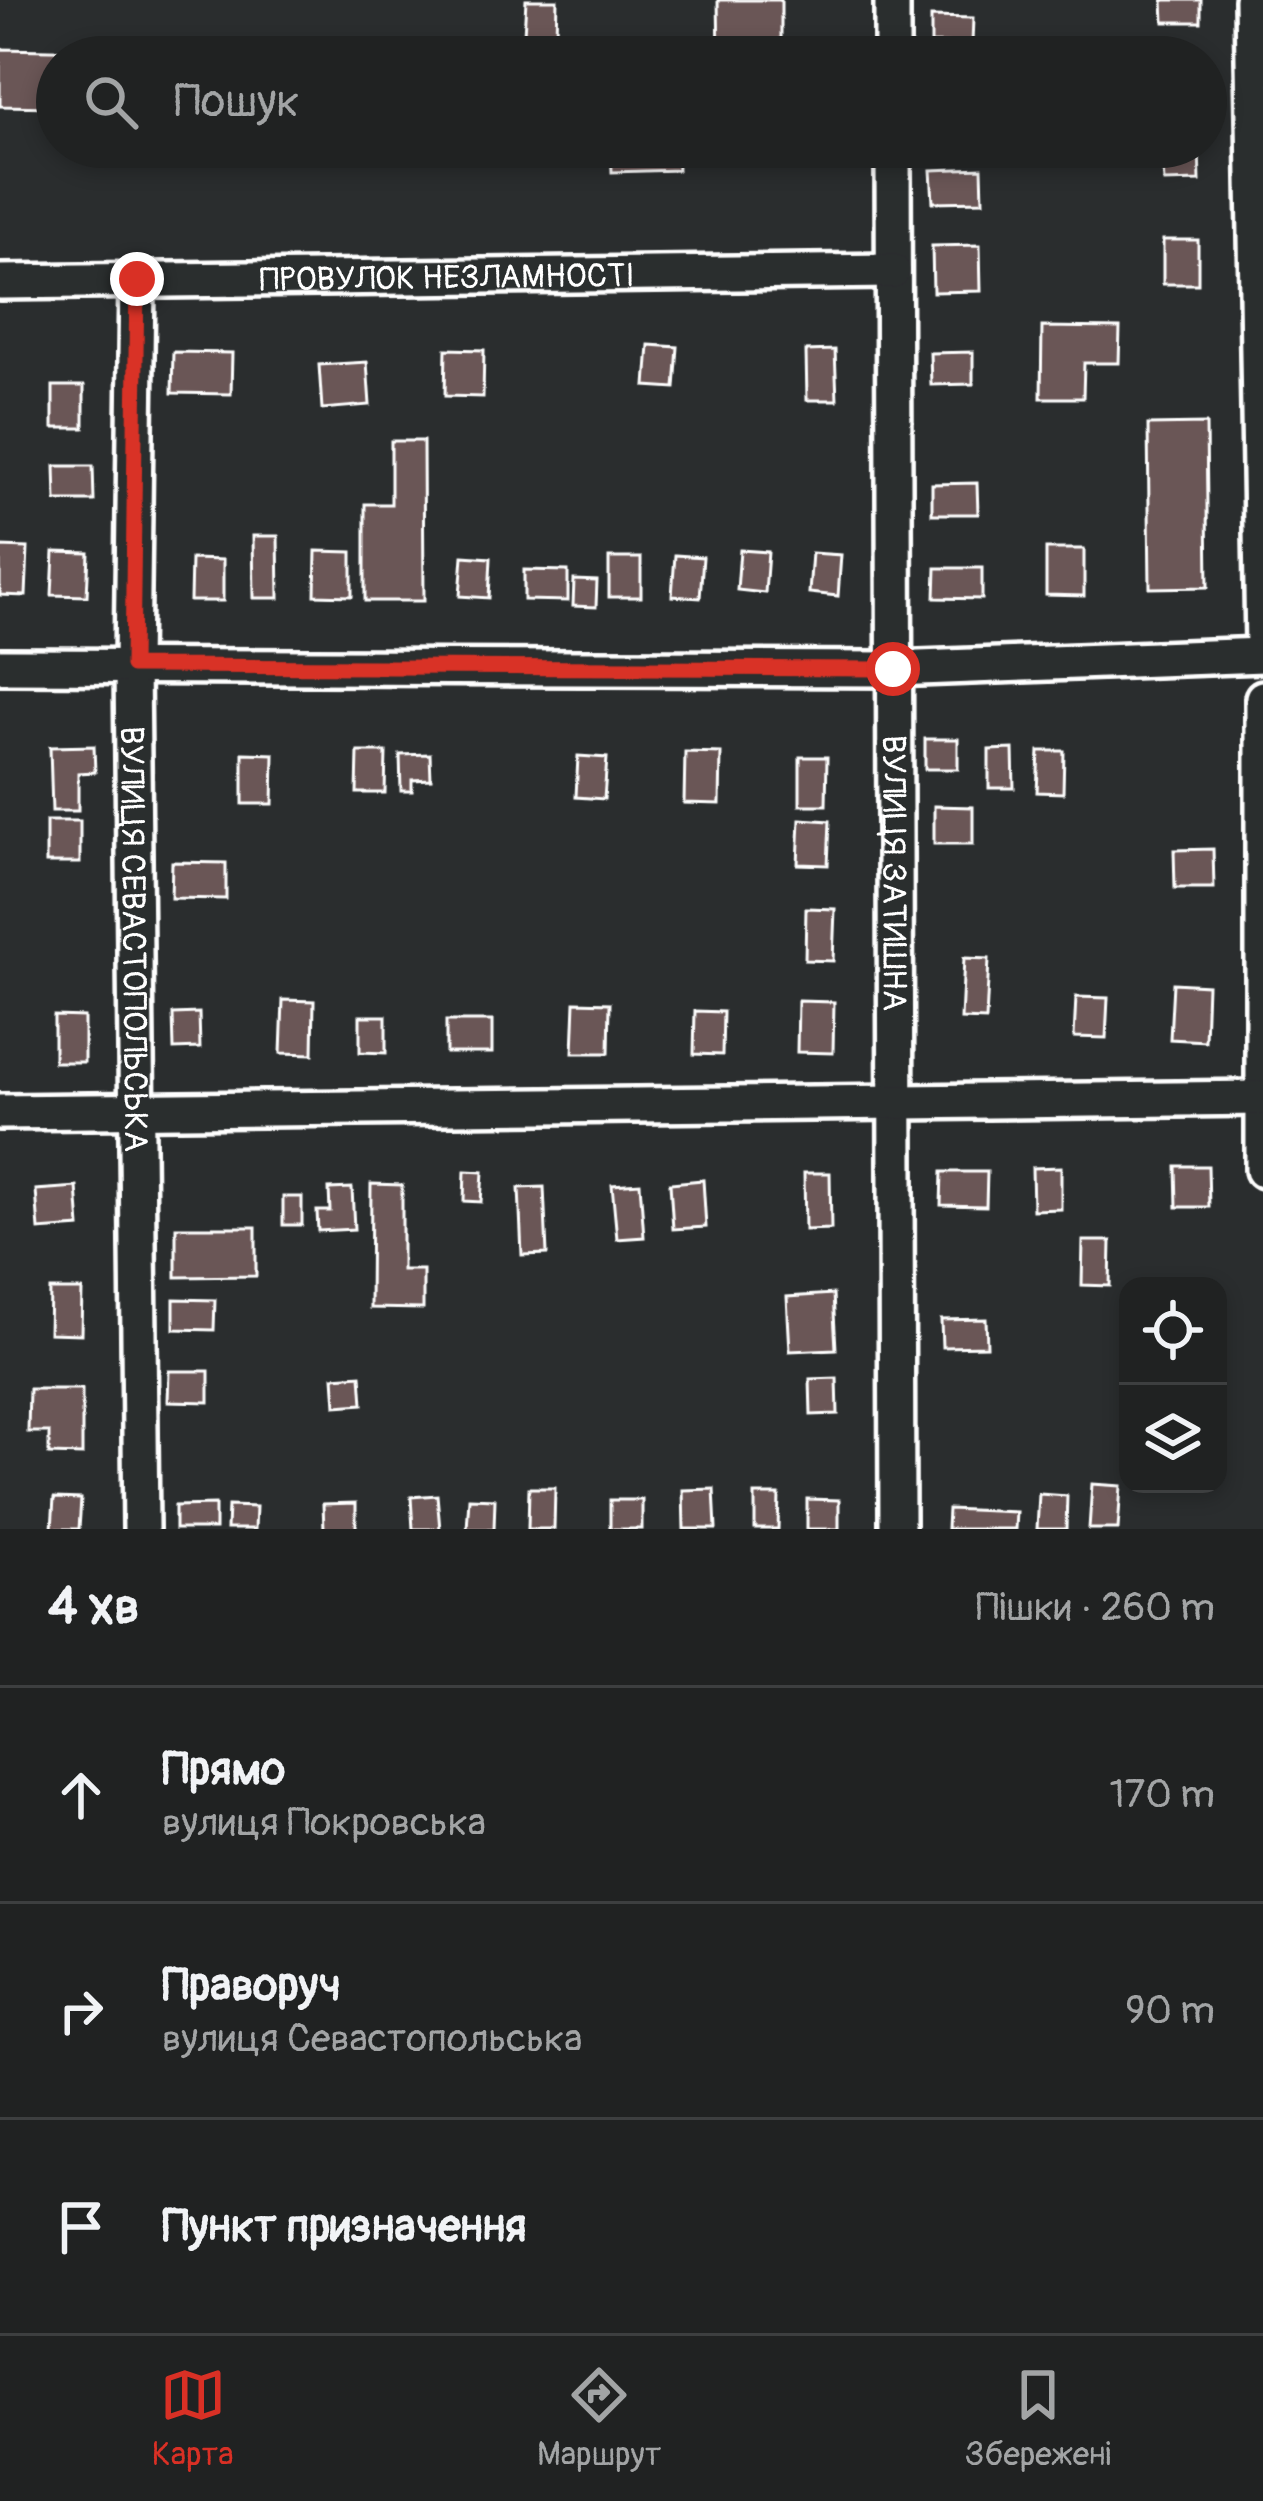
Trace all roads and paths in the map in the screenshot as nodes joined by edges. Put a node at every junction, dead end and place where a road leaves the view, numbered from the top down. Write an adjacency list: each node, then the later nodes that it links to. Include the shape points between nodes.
1 (892, 0): 3 (street)
2 (1252, 0): 8 (street)
3 (892, 36)
4 (893, 168): 5 (street, ВУЛИЦЯ ЗАТИШНА)
5 (893, 271): 6 (street, ПРОВУЛОК НЕЗЛАМНОСТІ); 12 (street, ВУЛИЦЯ ЗАТИШНА)
6 (137, 279): 7 (street, ПРОВУЛОК НЕЗЛАМНОСТІ); 11 (street, ВУЛИЦЯ СЕВАСТОПОЛЬСЬКА)
7 (0, 283)
8 (1263, 646)
9 (1263, 655): 12 (street)
10 (0, 666): 11 (street)
11 (132, 666): 12 (street); 17 (street, ВУЛИЦЯ СЕВАСТОПОЛЬСЬКА)
12 (893, 669): 15 (street, ВУЛИЦЯ ЗАТИШНА)
13 (1263, 698): 14 (street)
14 (1262, 1098): 15 (street); 18 (street)
15 (893, 1102): 17 (street); 20 (street, ВУЛИЦЯ ЗАТИШНА)
16 (0, 1112): 17 (street)
17 (135, 1112): 19 (street, ВУЛИЦЯ СЕВАСТОПОЛЬСЬКА)
18 (1263, 1169)
19 (141, 1529)
20 (897, 1529)

